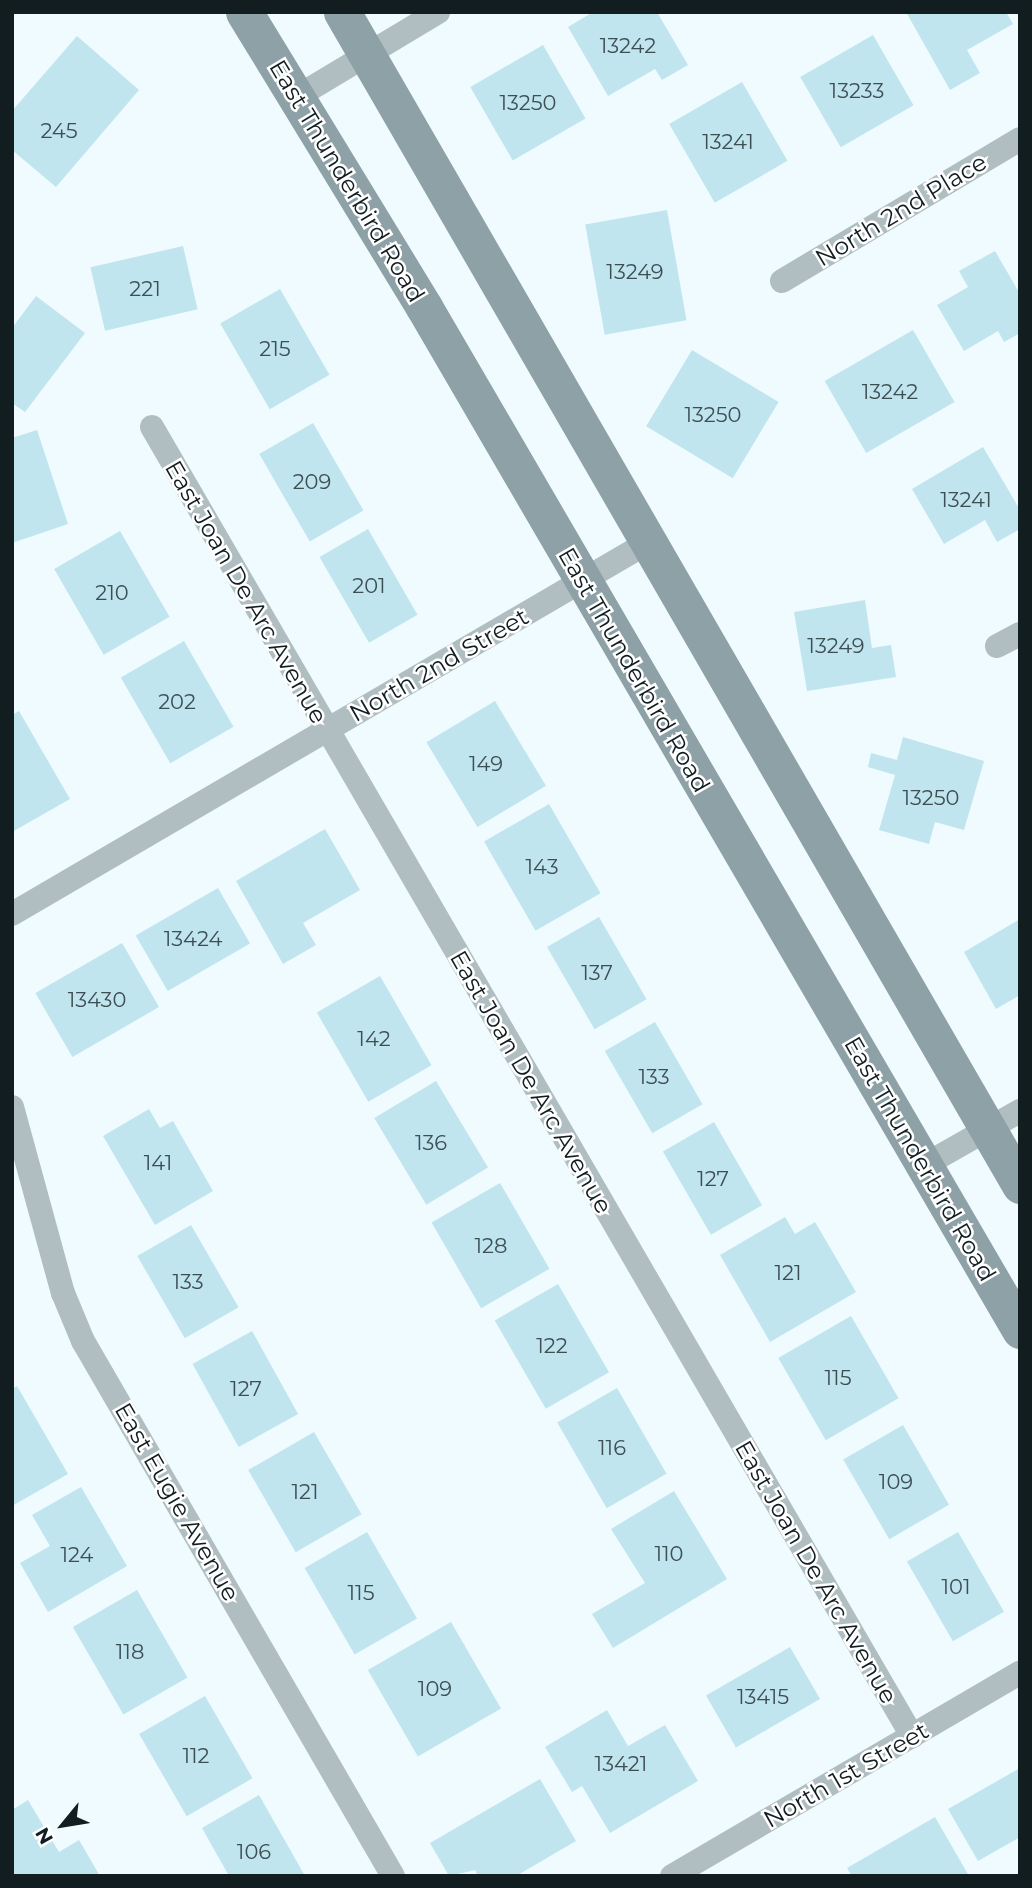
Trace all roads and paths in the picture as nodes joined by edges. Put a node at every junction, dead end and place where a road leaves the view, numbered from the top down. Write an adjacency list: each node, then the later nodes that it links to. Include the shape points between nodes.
1 (244, 12): 5 (main road, East Thunderbird Road)
2 (342, 12): 4 (main road)
3 (438, 12): 4 (street)
4 (366, 55): 5 (street); 9 (main road)
5 (295, 98): 10 (main road, East Thunderbird Road)
6 (1020, 139): 7 (street, North 2nd Place)
7 (782, 281)
8 (152, 427): 13 (street, East Joan De Arc Avenue)
9 (647, 543): 10 (street, North 2nd Street); 17 (main road)
10 (584, 580): 13 (street, North 2nd Street); 18 (main road, East Thunderbird Road)
11 (1020, 634): 12 (street)
12 (997, 646)
13 (327, 731): 14 (street, North 2nd Street); 22 (street, East Joan De Arc Avenue)
14 (12, 914)
15 (12, 1107): 23 (street, East Eugie Avenue, via 63,1293 83,1341)
16 (1020, 1111): 17 (street)
17 (987, 1129): 18 (street); 19 (main road)
18 (923, 1166): 20 (main road, East Thunderbird Road)
19 (1020, 1185)
20 (1020, 1330)
21 (1020, 1673): 22 (street, North 1st Street)
22 (912, 1736): 24 (street, North 1st Street)
23 (393, 1876)
24 (673, 1876)

